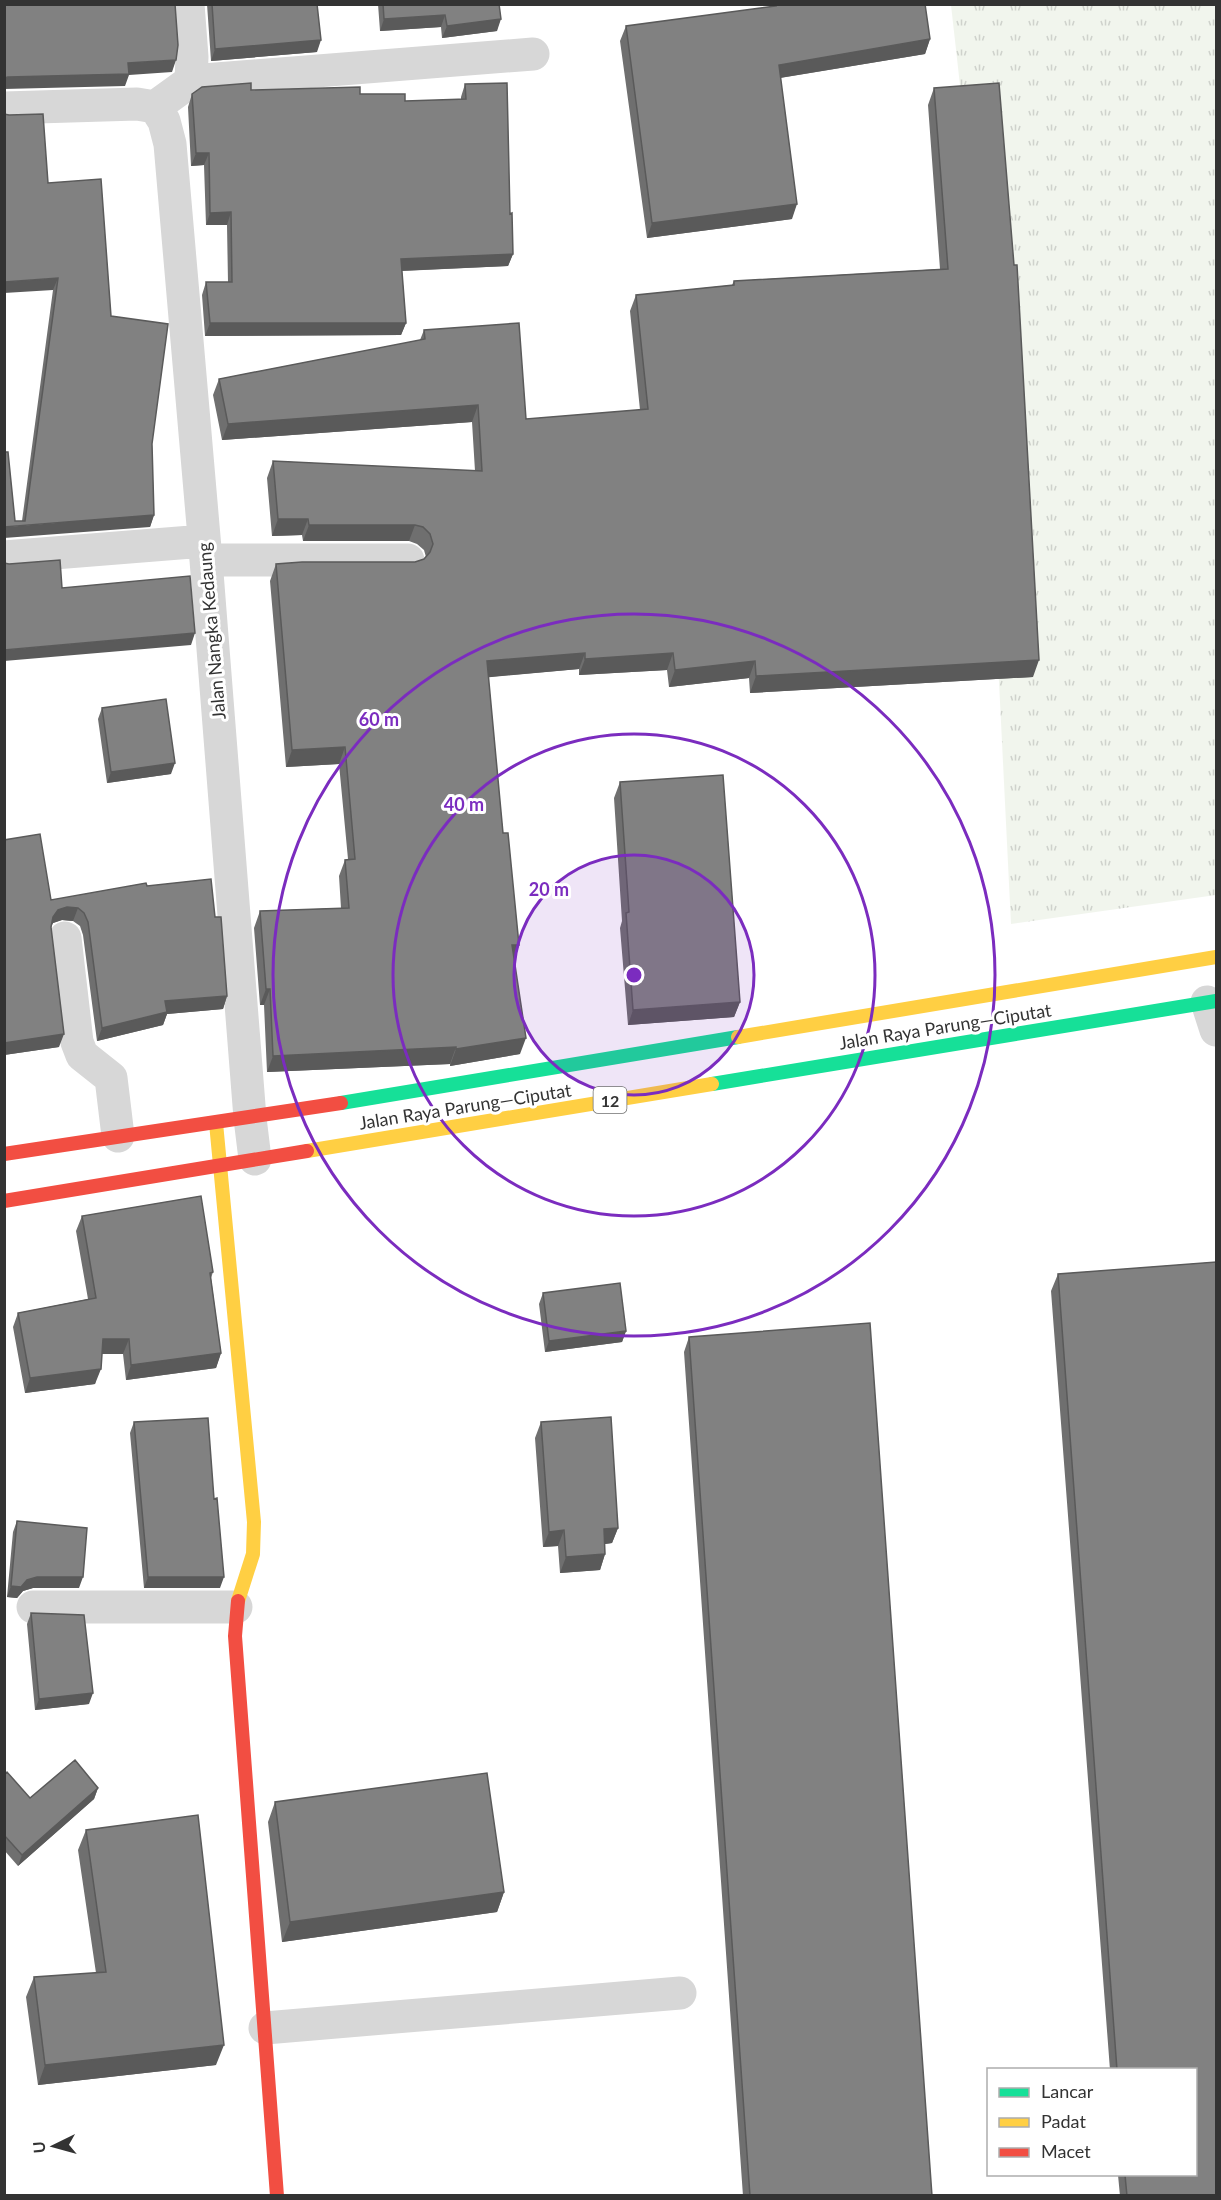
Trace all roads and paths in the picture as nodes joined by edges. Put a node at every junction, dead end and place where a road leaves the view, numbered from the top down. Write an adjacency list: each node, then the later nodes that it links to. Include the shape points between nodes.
1 (188, 4): 3 (street)
2 (533, 54): 3 (street)
3 (191, 81): 4 (street)
4 (155, 107): 5 (street, via 137,104); 6 (street, Jalan Nangka Kedaung, via 164,121 170,144)
5 (4, 108)
6 (205, 551): 7 (street); 8 (street); 12 (street, Jalan Nangka Kedaung)
7 (4, 557)
8 (408, 560)
9 (65, 938): 14 (street, via 77,1042 82,1055 111,1078)
10 (1216, 957): 12 (main road, Jalan Raya Parung—Ciputat / 12, via 937,1009 461,1089)
11 (1213, 1011): 16 (main road, Jalan Raya Parung—Ciputat / 12, via 941,1040 467,1119)
12 (250, 1118): 13 (main road, Jalan Raya Parung—Ciputat / 12); 16 (street, Jalan Nangka Kedaung)
13 (216, 1123): 14 (main road, Jalan Raya Parung—Ciputat / 12); 17 (main road)
14 (118, 1136): 15 (main road, Jalan Raya Parung—Ciputat / 12)
15 (4, 1154)
16 (255, 1159): 17 (main road, Jalan Raya Parung—Ciputat / 12)
17 (220, 1165): 18 (main road, Jalan Raya Parung—Ciputat / 12); 20 (main road, via 254,1522 253,1554)
18 (4, 1201)
19 (33, 1607): 20 (street)
20 (236, 1607): 22 (main road)
21 (680, 1993): 22 (street)
22 (265, 2028): 23 (main road)
23 (277, 2196)

